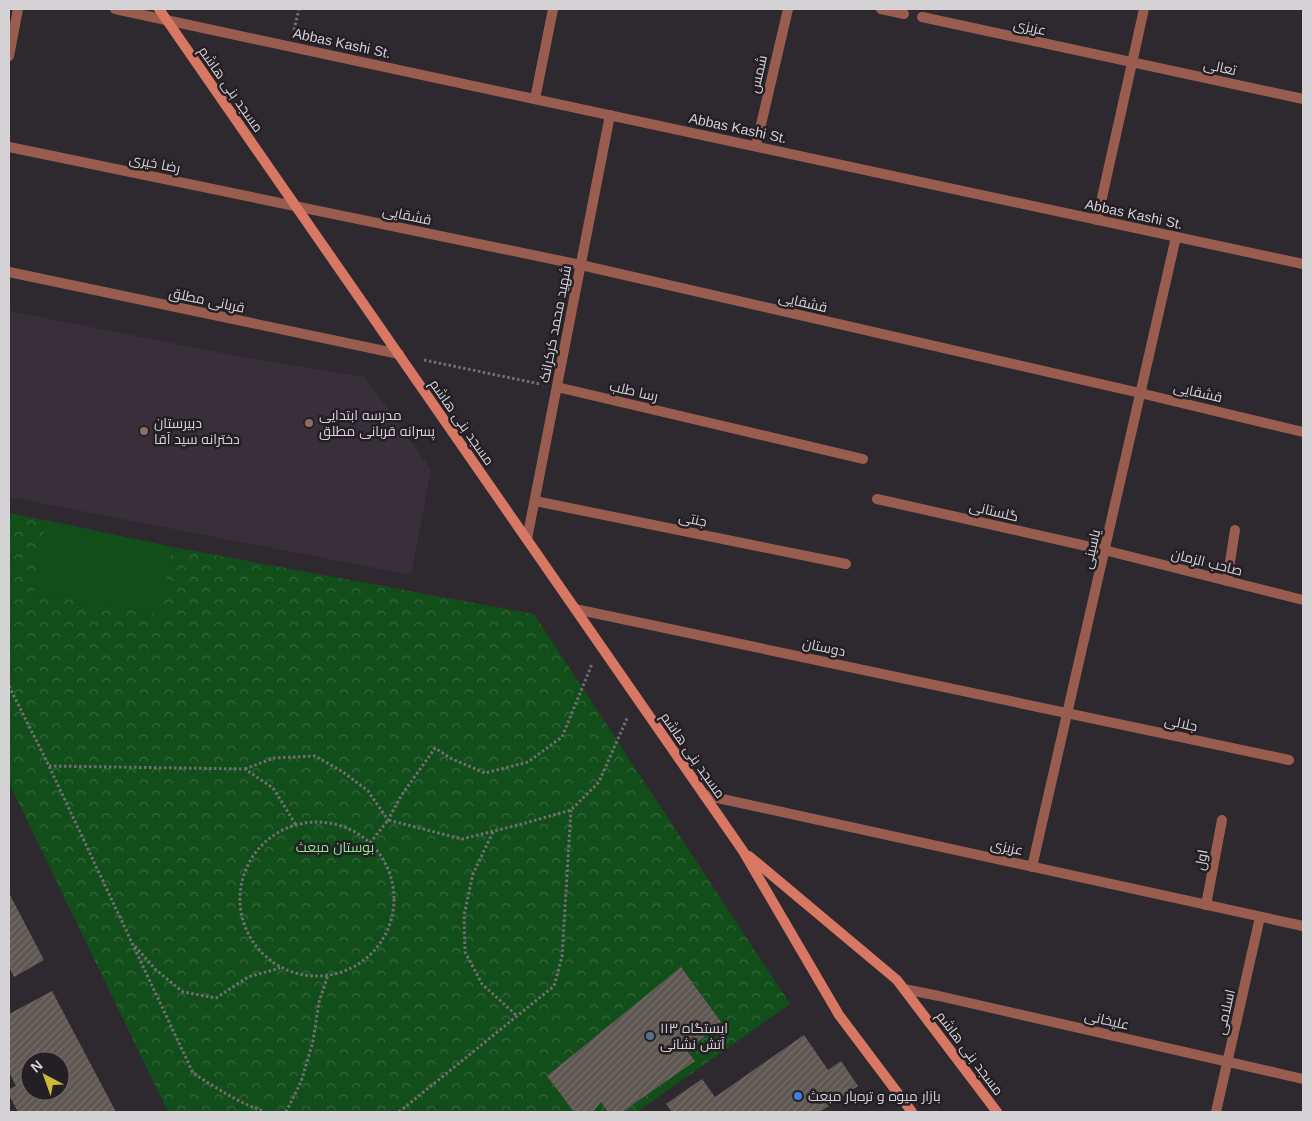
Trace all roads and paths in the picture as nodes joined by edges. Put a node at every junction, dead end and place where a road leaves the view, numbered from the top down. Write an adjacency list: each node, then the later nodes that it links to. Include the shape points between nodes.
1 (18, 9): 11 (street)
2 (115, 9): 10 (street, Abbas Kashi St.)
3 (159, 9): 10 (main road, مسجد بنی هاشم)
4 (553, 9): 13 (street)
5 (788, 9): 16 (street, شمس)
6 (881, 9): 8 (street)
7 (1144, 9): 12 (street)
8 (904, 14)
9 (922, 18): 12 (street, عزیزی)
10 (166, 19): 13 (street, Abbas Kashi St.); 18 (main road, مسجد بنی هاشم)
11 (9, 56)
12 (1132, 63): 14 (street, تعالی); 19 (street)
13 (535, 98): 15 (street, Abbas Kashi St.)
14 (1303, 99)
15 (610, 115): 16 (street, Abbas Kashi St.); 22 (street, شهید محمد کرکرانک)
16 (756, 146): 19 (street, Abbas Kashi St.)
17 (9, 147): 18 (street, رضا خیری)
18 (295, 206): 22 (street, قشقایی); 24 (main road, مسجد بنی هاشم)
19 (1097, 220): 20 (street, Abbas Kashi St.)
20 (1176, 237): 21 (street, Abbas Kashi St.); 26 (street, یاسینی)
21 (1303, 264)
22 (581, 265): 25 (street, شهید محمد کرکرانک); 26 (street, قشقایی)
23 (9, 272): 24 (street, قربانی مطلق)
24 (398, 354): 25 (path); 32 (main road, مسجد بنی هاشم)
25 (557, 387): 28 (street, رسا طلب); 30 (street, شهید محمد کرکرانک)
26 (1140, 393): 27 (street, قشقایی); 33 (street, یاسینی)
27 (1303, 432)
28 (863, 459)
29 (877, 499): 33 (street, گلستانی)
30 (535, 501): 32 (street, شهید محمد کرکرانک); 34 (street, جنتی)
31 (1235, 530): 35 (street)
32 (527, 539): 37 (main road, مسجد بنی هاشم)
33 (1104, 550): 35 (street, صاحب الزمان); 41 (street, یاسینی)
34 (846, 564)
35 (1227, 581): 36 (street, صاحب الزمان)
36 (1303, 600)
37 (575, 609): 38 (main road, مسجد بنی هاشم); 41 (street, دوستان)
38 (600, 645): 40 (main road, مسجد بنی هاشم); 47 (path, via 562,737 528,762 485,773 435,748)
39 (9, 686): 43 (path)
40 (636, 697): 45 (main road, مسجد بنی هاشم); 46 (path, via 600,782)
41 (1067, 713): 42 (street, جلالی); 53 (street, یاسینی)
42 (1289, 760)
43 (49, 766): 44 (path); 57 (path)
44 (245, 769): 47 (path, via 274,758 315,756 368,791); 49 (path, via 273,788)
45 (704, 795): 52 (main road, مسجد بنی هاشم); 53 (street, عزیزی)
46 (571, 810): 50 (path); 61 (path, via 562,957 554,986)
47 (388, 820): 50 (path, via 462,839); 51 (path)
48 (1222, 820): 54 (street, اول)
49 (296, 825): 51 (path, via 322,822 348,828); 58 (path, via 272,836 254,855 242,878 240,905 246,931 261,953)
50 (493, 831): 61 (path, via 474,874 464,915 465,952 482,984)
51 (370, 843): 59 (path, via 385,862 393,886 393,910 386,933 372,953 352,968)
52 (743, 851): 60 (main road, مسجد بنی هاشم); 67 (main road, مسجد بنی هاشم, via 839,1015)
53 (1032, 867): 54 (street, عزیزی)
54 (1206, 905): 55 (street, عزیزی)
55 (1260, 917): 56 (street, عزیزی); 62 (street, اسلامی)
56 (1303, 926)
57 (132, 942): 58 (path, via 155,969 183,992 216,998 248,977); 64 (path, via 193,1073 226,1095)
58 (280, 968): 59 (path, via 303,975)
59 (328, 976): 65 (path, via 319,1002 313,1041)
60 (904, 989): 62 (street, علیخانی); 68 (main road, مسجد بنی هاشم)
61 (517, 1016): 66 (path)
62 (1227, 1062): 63 (street, علیخانی); 69 (street, اسلامی)
63 (1303, 1079)
64 (265, 1112)
65 (286, 1112)
66 (399, 1112)
67 (912, 1112)
68 (997, 1112)
69 (1216, 1112)

